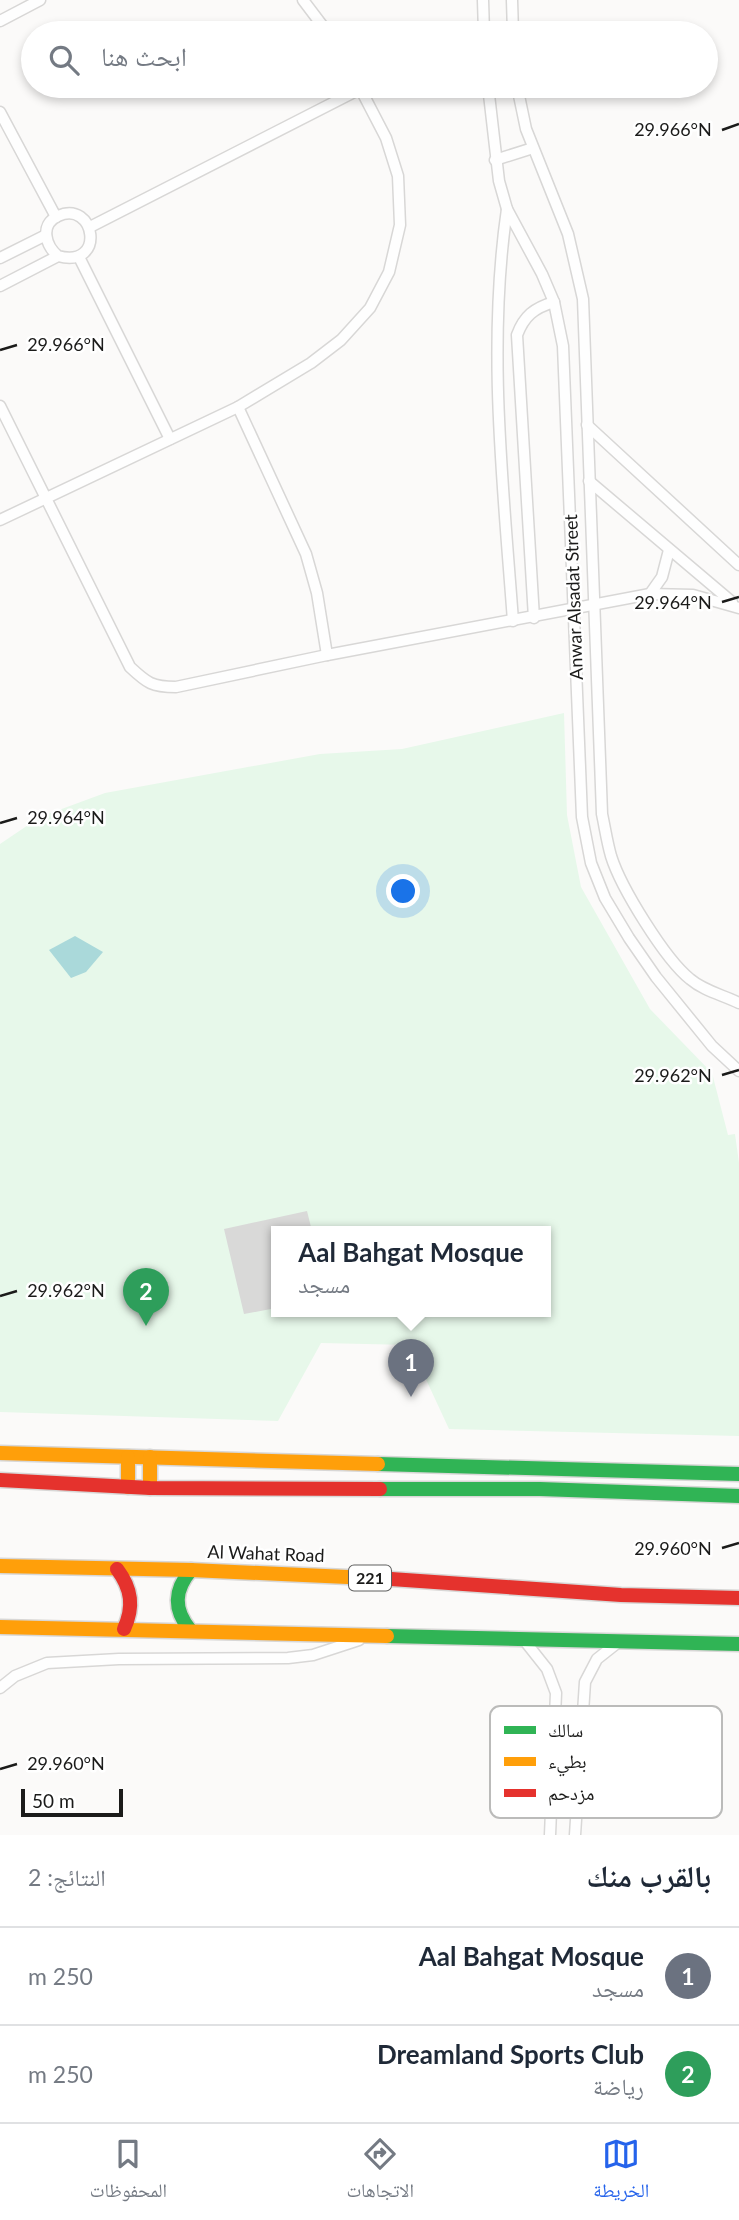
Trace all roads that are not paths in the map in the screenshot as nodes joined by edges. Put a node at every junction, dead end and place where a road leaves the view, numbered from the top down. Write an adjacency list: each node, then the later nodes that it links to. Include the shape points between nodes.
1 (303, 0): 6 (street)
2 (483, 0): 7 (street)
3 (512, 0): 8 (street)
4 (33, 2): 5 (street)
5 (0, 21)
6 (319, 21)
7 (484, 21)
8 (513, 21)
9 (341, 98): 18 (street)
10 (367, 98): 28 (street, via 398,176 400,225 389,272 370,308 341,340)
11 (489, 98): 15 (street, Anwar Alsadat Street)
12 (519, 98): 14 (street, Anwar Alsadat Street)
13 (0, 112): 17 (street)
14 (533, 148): 15 (street); 29 (street, Anwar Alsadat Street, via 561,215 580,282)
15 (495, 160): 16 (street, Anwar Alsadat Street)
16 (507, 209): 24 (street, Anwar Alsadat Street); 26 (street)
17 (56, 217): 18 (street, via 69,213); 19 (street)
18 (90, 227): 21 (street, via 88,249)
19 (46, 235): 20 (street, via 49,248); 22 (street)
20 (58, 257): 21 (street); 23 (street)
21 (79, 257): 30 (street)
22 (0, 258)
23 (0, 286)
24 (554, 302): 25 (street, via 528,314); 39 (street, Anwar Alsadat Street, via 563,346)
25 (517, 335): 26 (street); 40 (street)
26 (497, 336): 41 (street)
27 (0, 406): 32 (street)
28 (238, 407): 30 (street); 42 (street, via 306,554)
29 (587, 425): 31 (street, Anwar Alsadat Street); 35 (street)
30 (170, 439): 32 (street)
31 (589, 481): 34 (street); 37 (street, Anwar Alsadat Street)
32 (47, 498): 33 (street); 42 (street, via 130,667 156,687 176,687)
33 (0, 520)
34 (669, 550): 36 (street, via 663,577); 38 (street)
35 (739, 565)
36 (649, 594): 37 (street); 38 (street, via 693,595)
37 (596, 605): 39 (street); 43 (street, Anwar Alsadat Street, via 602,814 612,858 673,962 704,989)
38 (739, 608)
39 (574, 610): 40 (street); 44 (street, Anwar Alsadat Street, via 582,817 591,863 606,898 656,977 712,1046)
40 (534, 618): 41 (street)
41 (513, 621): 42 (street)
42 (327, 655)
43 (739, 1003)
44 (739, 1071)
45 (0, 1453): 46 (main road)
46 (128, 1457): 47 (main road); 50 (main road)
47 (150, 1457): 48 (main road); 51 (main road)
48 (739, 1474)
49 (0, 1480): 50 (main road)
50 (128, 1487): 51 (main road)
51 (150, 1488): 52 (main road, via 540,1489)
52 (739, 1496)
53 (0, 1566): 54 (main road, Al Wahat Road / 221)
54 (117, 1569): 55 (main road, Al Wahat Road / 221); 58 (main road, via 132,1598)
55 (191, 1570): 56 (main road, Al Wahat Road / 221); 59 (main road, via 175,1600)
56 (739, 1598)
57 (0, 1627): 58 (main road)
58 (124, 1629): 59 (main road)
59 (190, 1630): 60 (main road)
60 (373, 1634): 61 (main road); 64 (street, via 313,1655 288,1658 47,1663 15,1676)
61 (522, 1638): 62 (main road); 65 (street, via 547,1669)
62 (621, 1641): 63 (main road); 66 (street, via 597,1659 585,1682)
63 (739, 1644)
64 (0, 1688)
65 (555, 1706)
66 (583, 1706)

